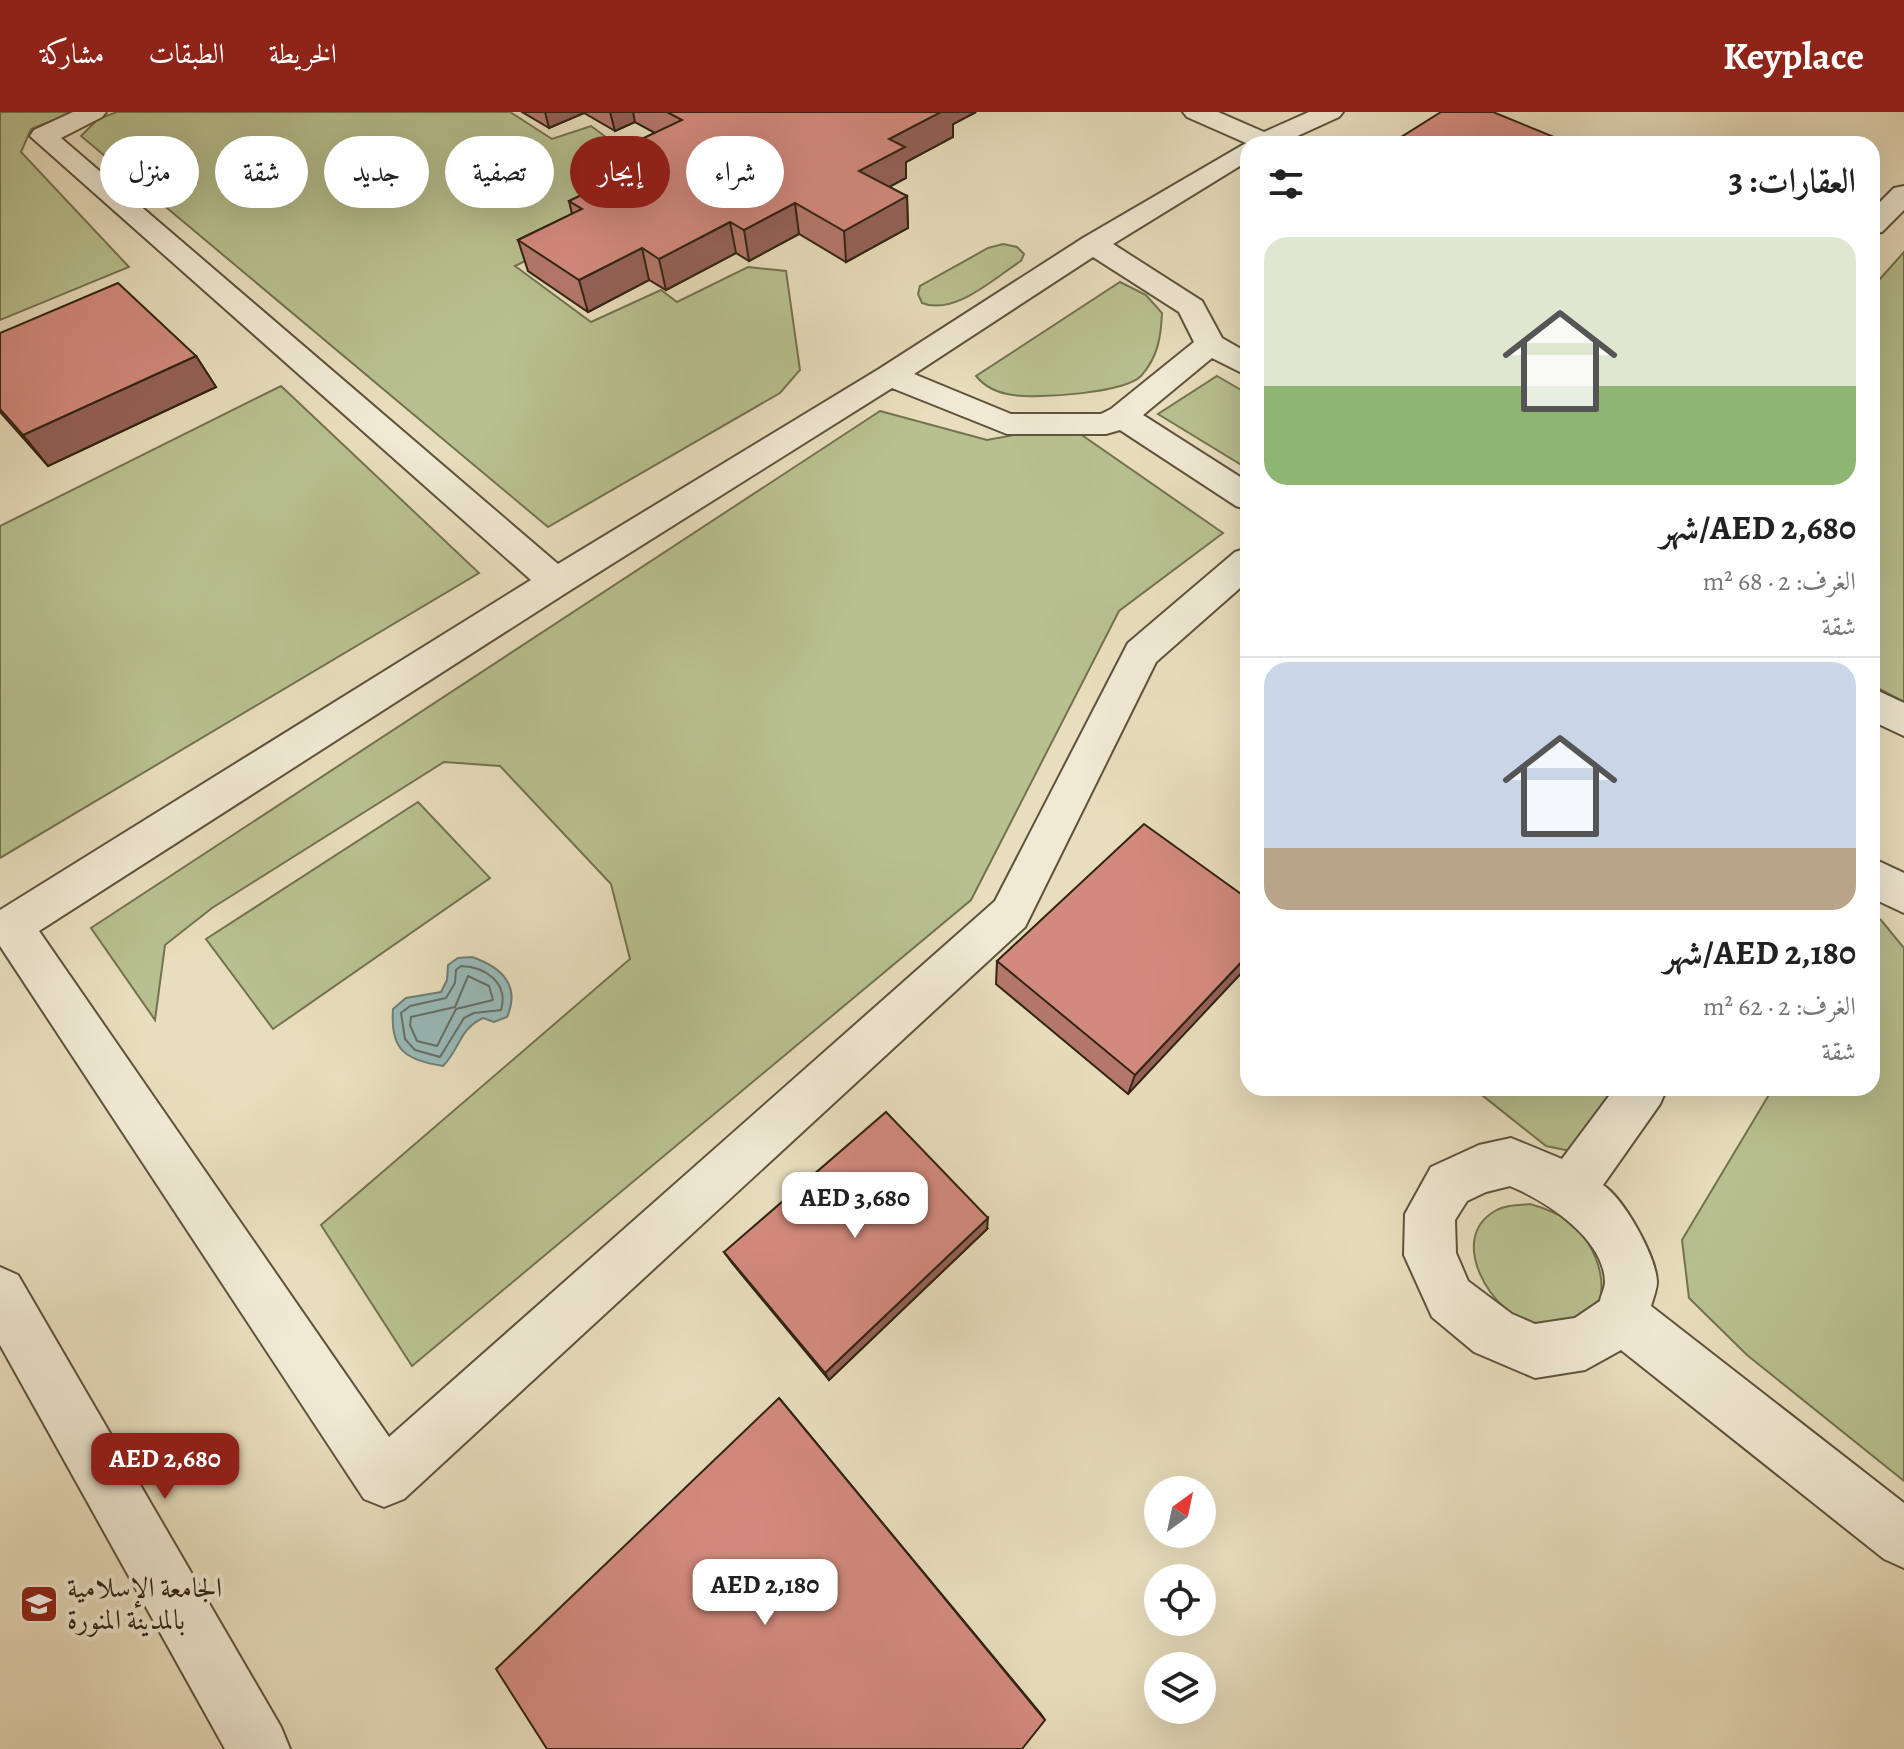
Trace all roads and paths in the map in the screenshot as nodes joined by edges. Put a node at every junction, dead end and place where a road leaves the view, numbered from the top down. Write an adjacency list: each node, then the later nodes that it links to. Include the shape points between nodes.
1 (93, 112): 16 (street, via 43,136)
2 (1196, 112): 4 (street)
3 (1330, 112): 5 (street)
4 (1240, 136)
5 (1277, 136)
6 (1240, 155): 9 (street)
7 (1904, 194): 8 (street)
8 (1880, 218)
9 (1093, 244): 10 (street, via 1191,307); 12 (street)
10 (1210, 344): 11 (street); 13 (street)
11 (1240, 361)
12 (890, 376): 13 (street, via 1007,424 1106,424); 16 (street)
13 (1122, 416): 14 (street)
14 (1240, 493)
15 (1240, 568): 16 (street, via 1141,653 1010,914 384,1479 11,926)
16 (556, 582)
17 (1880, 708): 18 (street)
18 (1904, 721)
19 (1637, 1096): 20 (street)
20 (1569, 1191): 22 (street, via 1595,1209 1619,1245 1631,1282); 22 (street, via 1511,1162 1479,1169 1449,1184 1430,1214 1430,1255 1450,1299 1493,1333 1535,1351 1585,1343)
21 (0, 1293): 24 (street)
22 (1622, 1317): 23 (street)
23 (1904, 1539)
24 (259, 1749)

